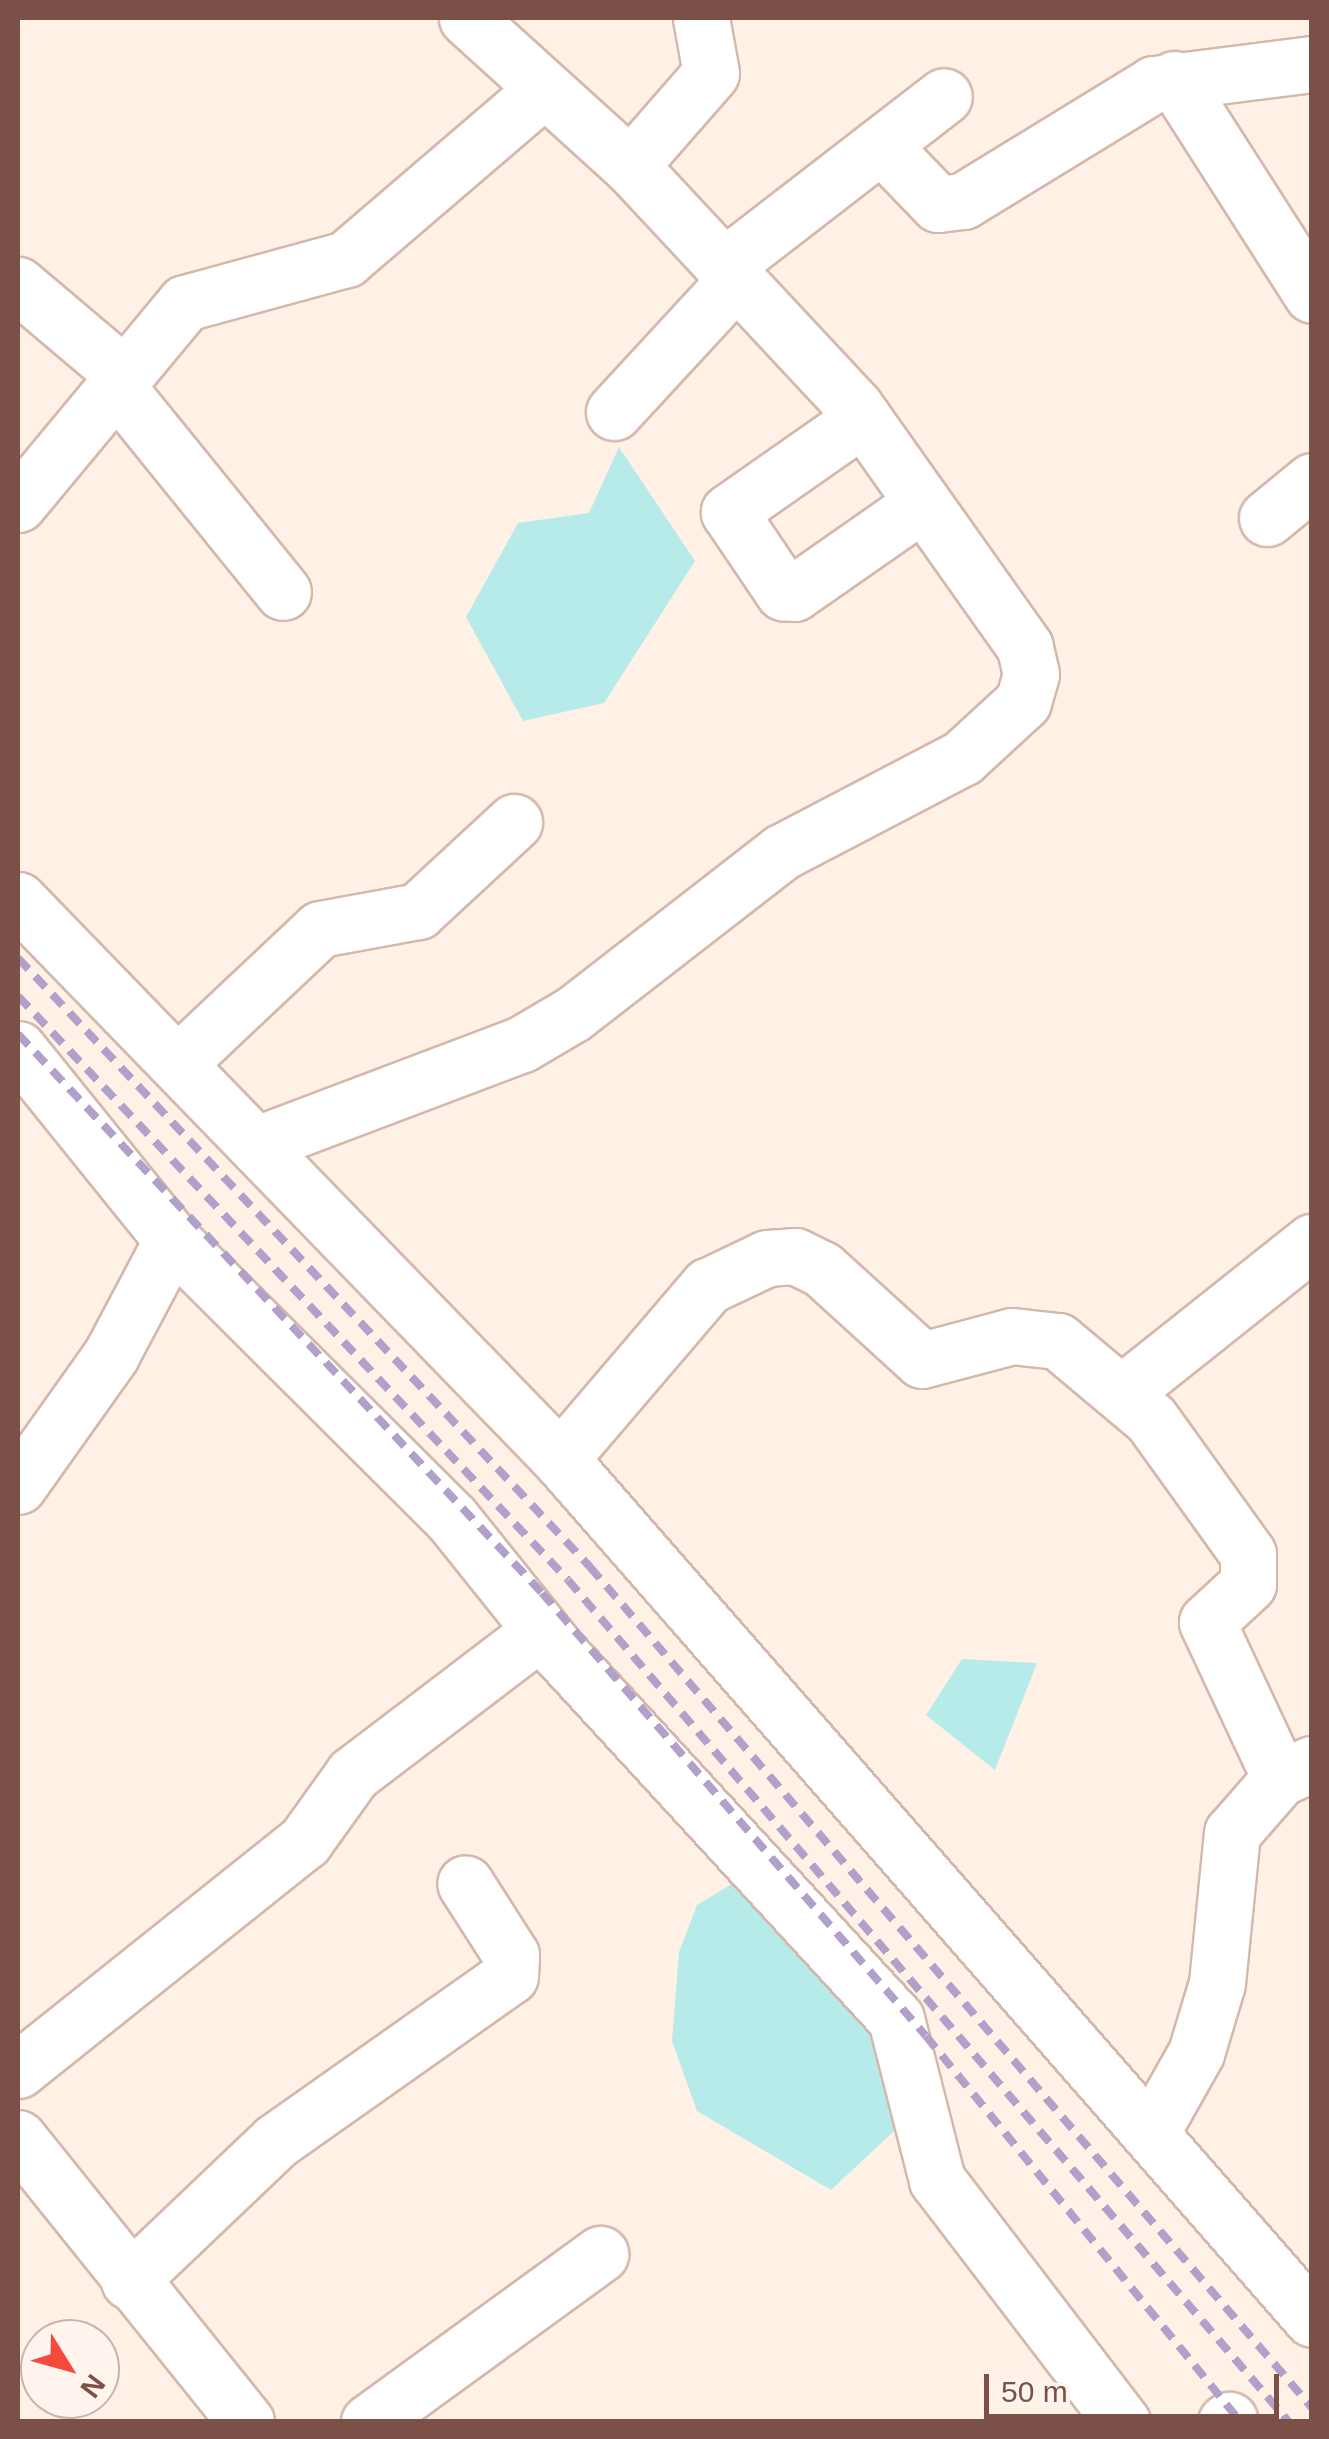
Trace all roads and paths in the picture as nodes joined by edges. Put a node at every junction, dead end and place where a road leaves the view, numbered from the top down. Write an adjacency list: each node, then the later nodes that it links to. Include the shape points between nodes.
1 (467, 18): 5 (street)
2 (700, 18): 8 (street, via 711,73)
3 (1312, 64): 4 (street)
4 (1174, 79): 7 (street, via 1050,141 963,202 938,204); 11 (street)
5 (540, 94): 8 (street); 12 (street, via 346,259 185,303)
6 (944, 96): 7 (street)
7 (882, 145): 9 (street)
8 (630, 166): 9 (street)
9 (730, 274): 13 (street); 14 (street)
10 (18, 285): 12 (street)
11 (1312, 295)
12 (117, 377): 17 (street); 19 (street)
13 (614, 412)
14 (863, 418): 16 (street); 16 (street, via 730,512 783,592 794,593)
15 (1312, 481): 18 (street)
16 (923, 503): 24 (street, via 1024,647 1023,702 998,731 782,852 522,1044)
17 (18, 504)
18 (1267, 518)
19 (282, 592)
20 (514, 822): 23 (street, via 418,911 320,929)
21 (18, 900): 23 (street)
22 (18, 1050): 25 (street)
23 (180, 1061): 24 (street)
24 (260, 1143): 28 (street)
25 (172, 1240): 29 (street, via 111,1355); 30 (street, via 452,1519)
26 (1312, 1242): 27 (street)
27 (1122, 1393): 28 (street, via 1038,1334 922,1360 822,1269 795,1256 767,1258 708,1286); 31 (street, via 1248,1554 1248,1584 1208,1614 1208,1627)
28 (560, 1459): 34 (street)
29 (18, 1486)
30 (541, 1631): 33 (street, via 353,1774 305,1842); 41 (street, via 896,2019 937,2180)
31 (1296, 1771): 34 (street, via 1232,1833 1217,1983 1196,2053)
32 (465, 1882): 37 (street, via 512,1954 510,1976 276,2141)
33 (18, 2070)
34 (1152, 2131): 38 (street)
35 (18, 2138): 37 (street)
36 (600, 2254): 40 (street)
37 (129, 2280): 39 (street)
38 (1312, 2319)
39 (246, 2422)
40 (368, 2422)
41 (1122, 2422)

